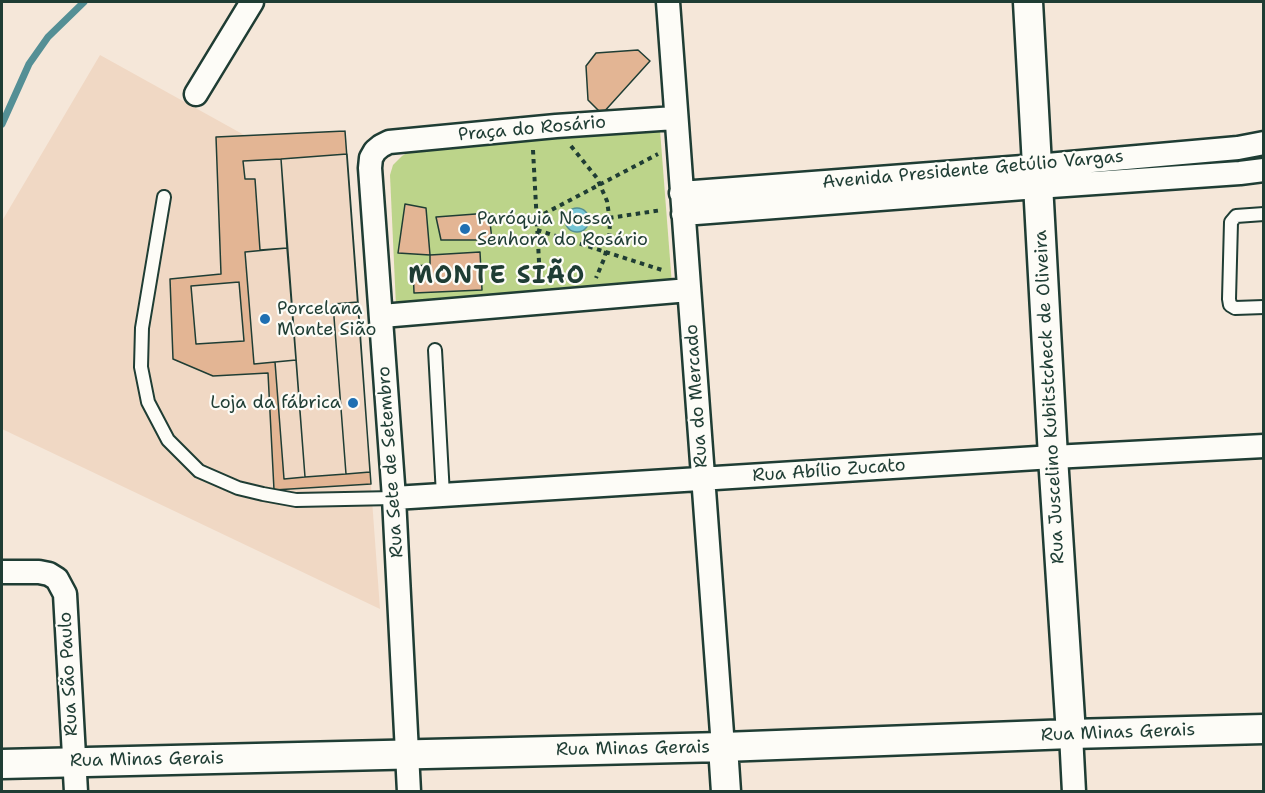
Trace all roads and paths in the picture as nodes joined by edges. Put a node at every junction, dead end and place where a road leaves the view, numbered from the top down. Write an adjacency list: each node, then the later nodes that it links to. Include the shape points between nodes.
1 (252, 2): 4 (street)
2 (668, 2): 5 (street, Rua do Mercado)
3 (1028, 2): 12 (street, Rua Juscelino Kubitstcheck de Oliveira)
4 (196, 94)
5 (675, 118): 6 (street, Praça do Rosário); 8 (street, Rua do Mercado)
6 (556, 126): 7 (street, Praça do Rosário); 13 (path)
7 (388, 142): 25 (street, Rua Sete de Setembro, via 375,151 370,168)
8 (678, 143): 13 (path); 15 (street, Rua do Mercado)
9 (1263, 143): 12 (street, Avenida Presidente Getúlio Vargas)
10 (534, 163): 17 (path)
11 (1263, 170): 12 (street, Avenida Presidente Getúlio Vargas)
12 (1037, 176): 15 (street, Avenida Presidente Getúlio Vargas); 28 (street, Rua Juscelino Kubitstcheck de Oliveira)
13 (599, 184): 17 (path); 18 (path)
14 (164, 197): 31 (lane, via 142,328 141,367 148,402 168,440 199,471 238,488 296,500)
15 (682, 204): 18 (path); 22 (street, Rua do Mercado)
16 (1263, 214): 24 (lane, via 1236,216 1231,222 1229,299 1235,308)
17 (536, 218): 19 (path)
18 (609, 218): 20 (path)
19 (537, 230): 20 (path); 21 (path)
20 (606, 251): 22 (path); 23 (path)
21 (539, 267)
22 (688, 284): 23 (street); 29 (street, Rua do Mercado)
23 (587, 298): 25 (street)
24 (1263, 307)
25 (381, 316): 31 (street, Rua Sete de Setembro)
26 (435, 350): 30 (lane)
27 (1263, 446): 28 (street, Rua Abílio Zucato)
28 (1053, 457): 29 (street, Rua Abílio Zucato); 34 (street, Rua Juscelino Kubitstcheck de Oliveira)
29 (703, 480): 30 (street, Rua Abílio Zucato); 35 (street, Rua do Mercado)
30 (443, 495): 31 (street, Rua Abílio Zucato)
31 (394, 498): 36 (street, Rua Sete de Setembro)
32 (2, 572): 37 (street, Rua São Paulo, via 48,574 57,579 65,594)
33 (1263, 729): 34 (street, Rua Minas Gerais)
34 (1071, 734): 35 (street, Rua Minas Gerais); 42 (street, Rua Juscelino Kubitstcheck de Oliveira)
35 (723, 747): 36 (street, Rua Minas Gerais); 41 (street, Rua do Mercado)
36 (407, 753): 37 (street, Rua Minas Gerais); 40 (street, Rua Sete de Setembro)
37 (74, 762): 38 (street, Rua Minas Gerais); 39 (street, Rua São Paulo)
38 (2, 764)
39 (76, 792)
40 (409, 792)
41 (726, 792)
42 (1074, 792)

